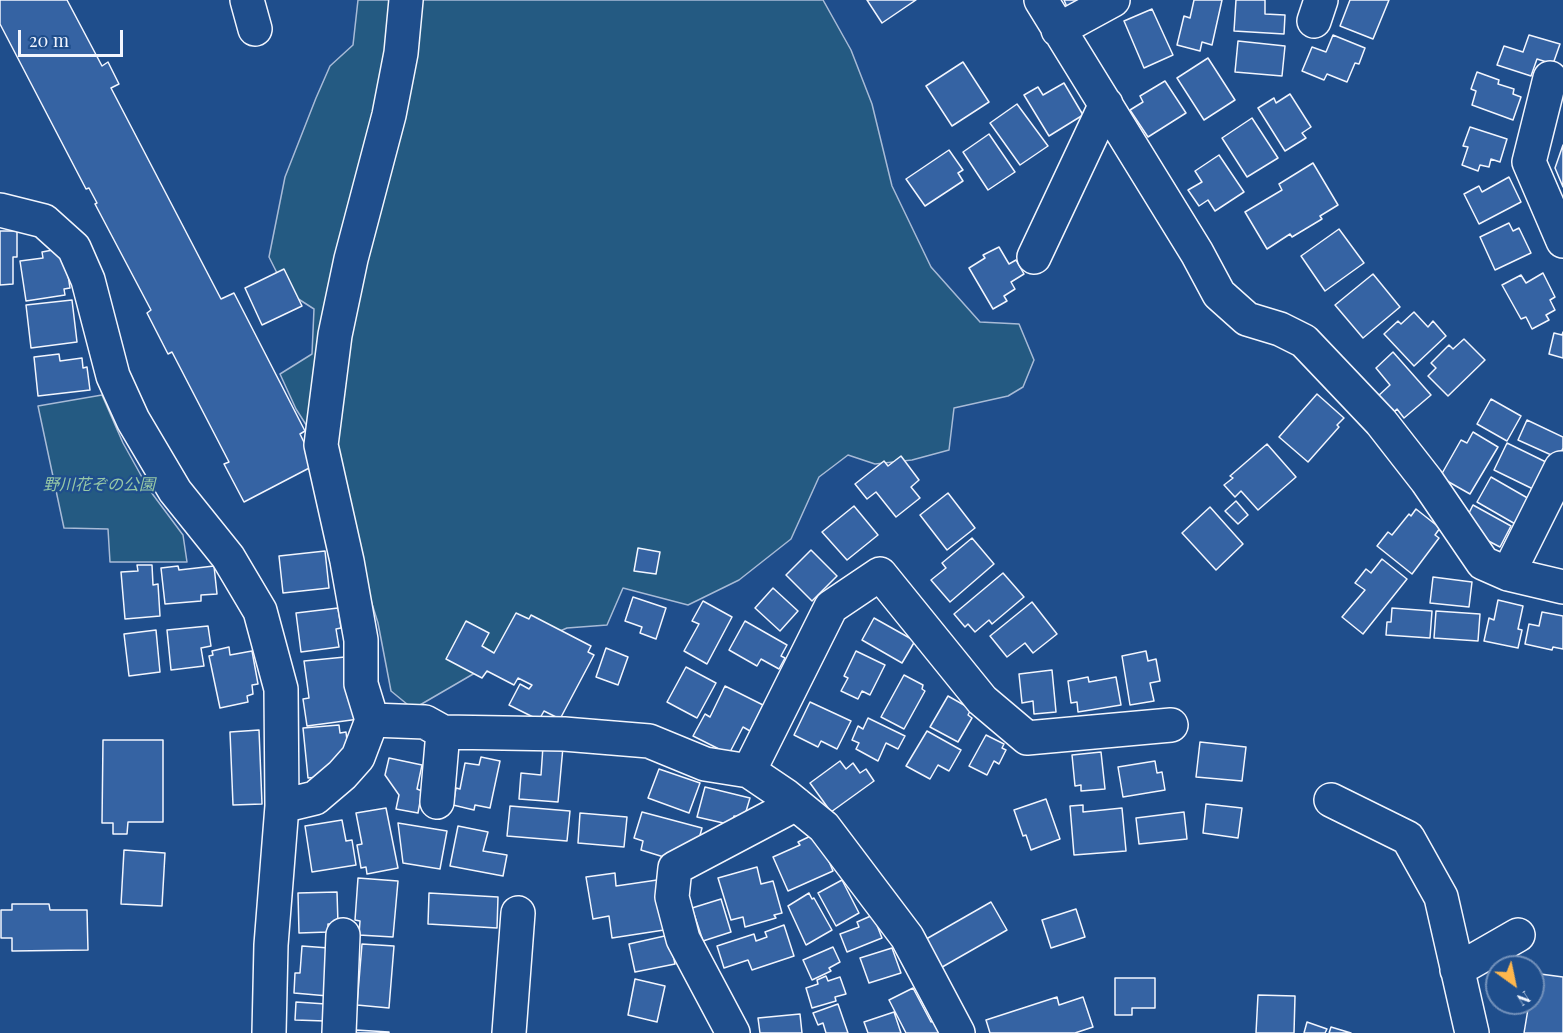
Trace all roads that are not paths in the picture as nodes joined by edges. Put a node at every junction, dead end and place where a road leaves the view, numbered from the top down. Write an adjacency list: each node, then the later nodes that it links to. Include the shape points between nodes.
1 (406, 0): 13 (street, via 389,115 335,335 321,446 347,561 361,640 361,684)
2 (1041, 0): 4 (street)
3 (1113, 0): 4 (street)
4 (1058, 30): 6 (street)
5 (1550, 78): 8 (street, via 1529,162)
6 (1106, 104): 9 (street); 11 (street, via 1219,294 1247,319 1280,328 1304,341 1402,448 1483,563)
7 (0, 210): 20 (street, via 44,221 74,248 88,280 113,376 132,420 175,491 228,557 260,611 281,689)
8 (1563, 240)
9 (1034, 257)
10 (1561, 468): 11 (street)
11 (1508, 574): 12 (street)
12 (1563, 587)
13 (372, 720): 15 (street, via 425,722); 20 (street, via 358,757 342,775 315,798)
14 (1171, 724): 16 (street, via 1027,738 982,700 880,574 831,607)
15 (443, 732): 16 (street, via 564,734 650,741 705,764); 18 (street)
16 (749, 771): 19 (street)
17 (1331, 800): 24 (street, via 1408,838 1441,897)
18 (437, 802)
19 (796, 804): 28 (street, via 675,868 672,897 683,939); 29 (street, via 824,827 907,938)
20 (282, 806): 25 (street, via 271,945)
21 (518, 913): 27 (street)
22 (343, 935): 26 (street)
23 (1518, 935): 24 (street)
24 (1457, 970): 30 (street)
25 (269, 1033)
26 (339, 1033)
27 (509, 1033)
28 (733, 1033)
29 (958, 1033)
30 (1472, 1033)

